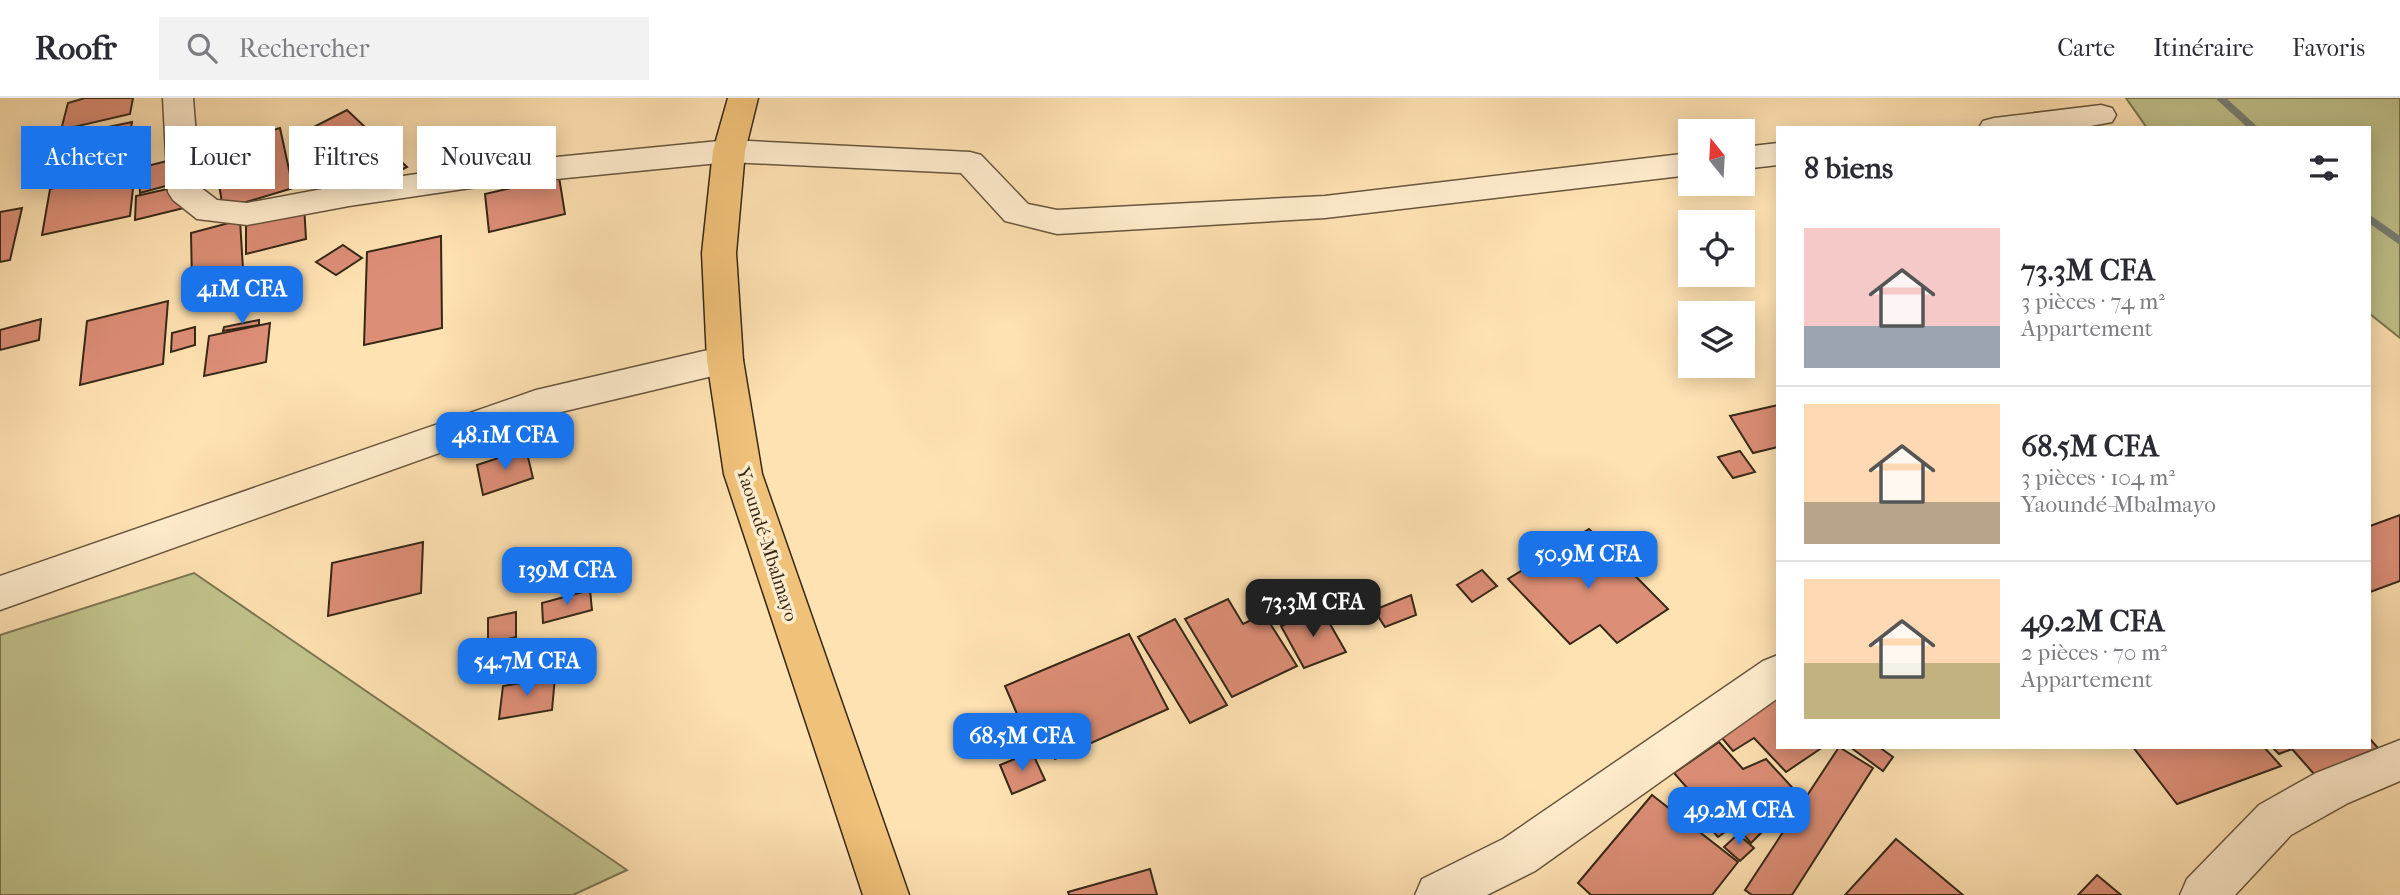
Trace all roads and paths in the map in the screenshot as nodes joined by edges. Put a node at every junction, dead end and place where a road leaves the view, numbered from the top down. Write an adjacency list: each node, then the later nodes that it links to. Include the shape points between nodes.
1 (178, 98): 5 (street, via 184,192 209,211 247,214 484,175)
2 (743, 98): 5 (highway, Yaoundé-Mbalmayo)
3 (2101, 115): 4 (street)
4 (2010, 126)
5 (729, 151): 8 (street, via 970,163 1017,213 1057,222 1325,208); 9 (highway, Yaoundé-Mbalmayo, via 719,253)
6 (1776, 153): 7 (street)
7 (1755, 156)
8 (1678, 165)
9 (725, 360): 10 (street, via 536,404); 13 (highway, Yaoundé-Mbalmayo, via 743,474)
10 (0, 593)
11 (1776, 675): 14 (street, via 1518,855)
12 (2400, 760): 15 (street, via 2332,788 2275,820)
13 (886, 895)
14 (1438, 895)
15 (2203, 895)

